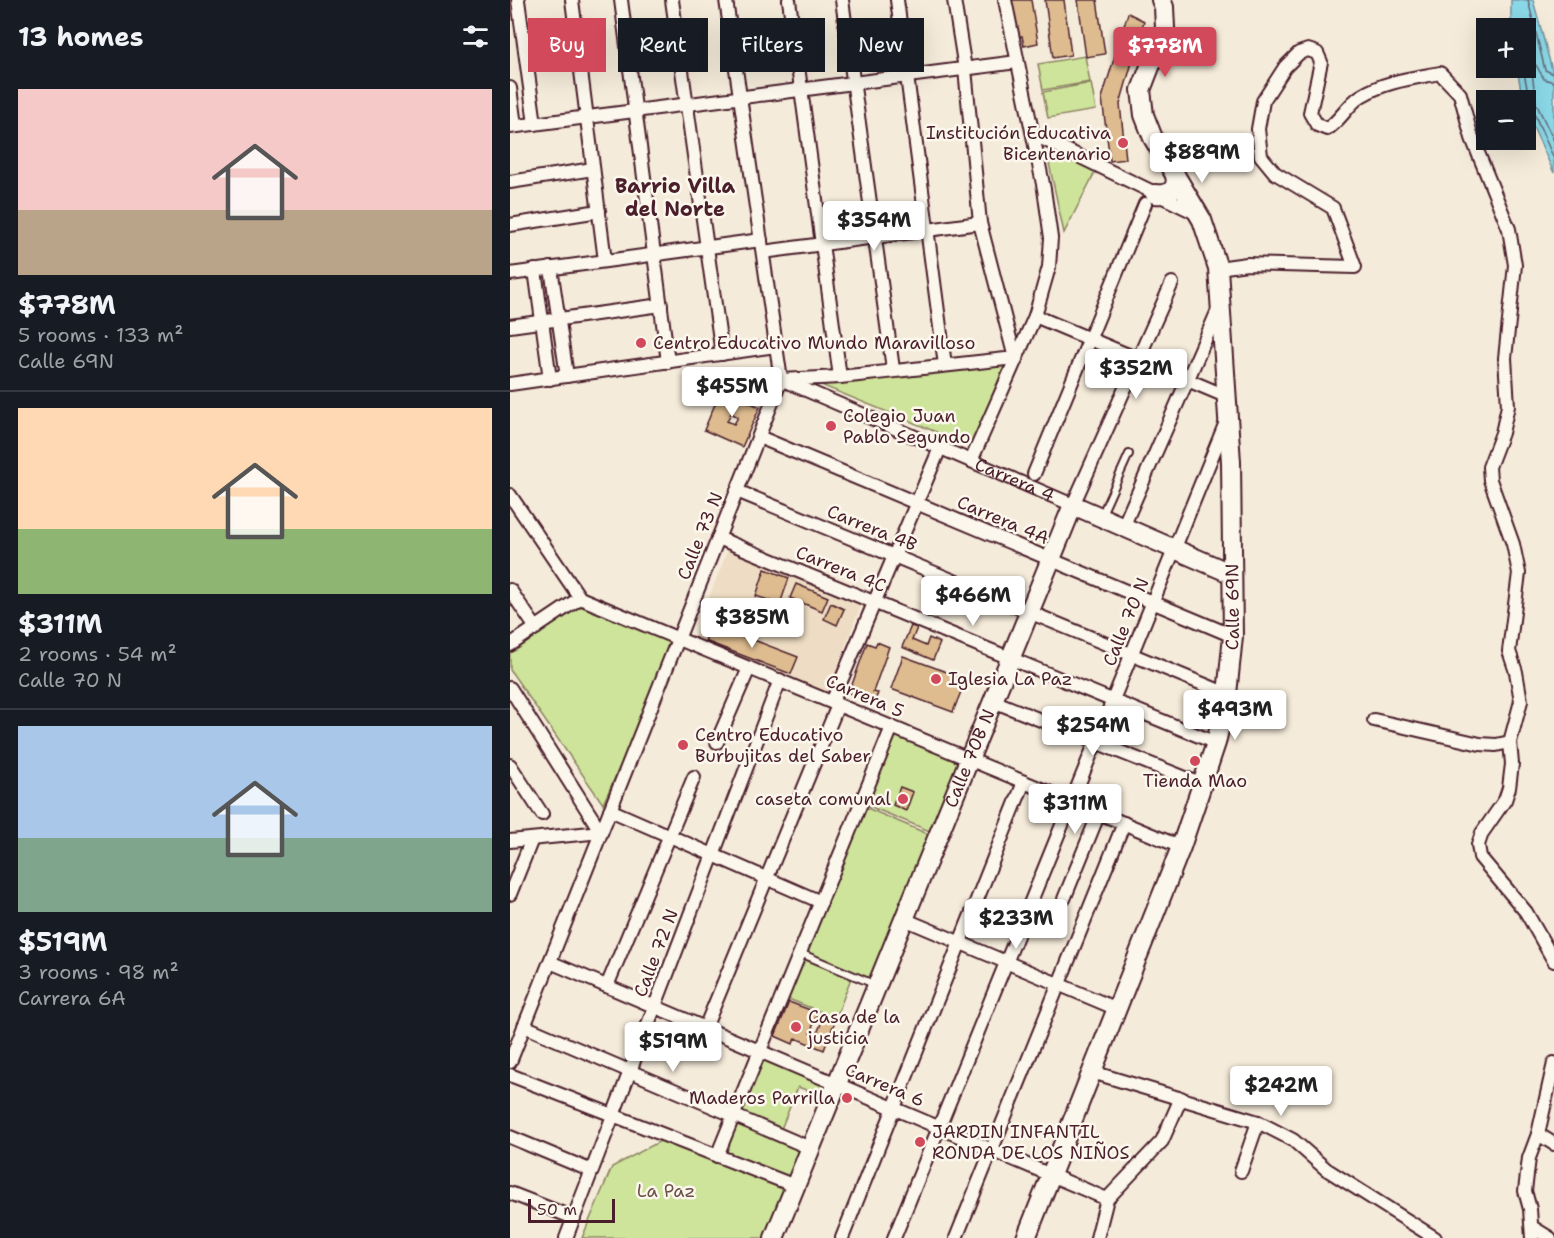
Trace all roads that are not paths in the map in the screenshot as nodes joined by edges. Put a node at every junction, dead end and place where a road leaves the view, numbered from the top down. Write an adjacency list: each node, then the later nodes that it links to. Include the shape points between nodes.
1 (518, 0): 22 (street)
2 (572, 0): 21 (street)
3 (621, 0): 20 (street)
4 (672, 0): 19 (street)
5 (726, 0): 18 (street, Calle 73 N)
6 (789, 0): 17 (street)
7 (842, 0): 15 (street)
8 (897, 0): 14 (street)
9 (954, 0): 13 (street)
10 (1005, 0): 12 (street)
11 (1161, 0): 26 (street, Calle 69N, via 1165,28 1142,90 1143,115)
12 (1017, 62): 13 (street); 24 (street)
13 (965, 69): 14 (street); 31 (street)
14 (907, 76): 15 (street); 33 (street)
15 (853, 83): 17 (street); 34 (street)
16 (510, 88): 23 (street)
17 (801, 90): 18 (street); 35 (street)
18 (741, 98): 19 (street); 36 (street, Calle 73 N)
19 (686, 105): 20 (street); 37 (street)
20 (635, 111): 21 (street); 38 (street)
21 (587, 117): 22 (street); 25 (street)
22 (535, 124): 23 (street)
23 (512, 127)
24 (1033, 134): 28 (street); 47 (street, via 1051,238 1049,267)
25 (593, 169): 27 (street); 29 (street)
26 (1174, 171): 28 (street, via 1174,190); 30 (street, Calle 69N)
27 (510, 182)
28 (1150, 199): 30 (street); 51 (street)
29 (599, 211): 32 (street); 39 (street)
30 (1199, 214): 41 (street, Calle 69N)
31 (980, 223): 33 (street); 54 (street)
32 (510, 225)
33 (927, 230): 34 (street); 57 (street)
34 (874, 237): 35 (street); 58 (street)
35 (822, 244): 36 (street); 60 (street)
36 (762, 246): 37 (street); 52 (street, Calle 73 N)
37 (707, 247): 38 (street); 53 (street)
38 (654, 254): 39 (street); 46 (street)
39 (605, 261): 40 (street)
40 (551, 268): 42 (street); 48 (street)
41 (1218, 268): 45 (street, Calle 69N); 106 (street, via 1247,264 1355,267 1333,208 1275,173 1261,156 1258,129 1263,101 1299,53 1317,53 1321,62 1310,113 1317,125 1327,129 1360,96 1396,81 1440,73 1460,94 1472,138 1509,229 1515,265 1505,358 1508,406 1489,467 1519,573 1509,651 1521,701)
42 (536, 270): 43 (street); 49 (street)
43 (510, 274)
44 (1172, 283): 55 (street, Calle 70B N)
45 (1221, 304): 63 (street); 65 (street, Calle 69N)
46 (661, 305): 48 (street); 56 (street)
47 (1035, 316): 51 (street); 54 (street)
48 (558, 319): 49 (street); 59 (street)
49 (542, 322): 50 (street); 61 (street)
50 (510, 326)
51 (1091, 338): 55 (street); 71 (street)
52 (776, 346): 53 (street); 62 (street, Calle 73 N)
53 (722, 354): 56 (street)
54 (1015, 358): 57 (street); 70 (street)
55 (1138, 359): 63 (street); 75 (street, Calle 70B N)
56 (668, 362): 59 (street)
57 (945, 365): 58 (street)
58 (892, 369): 60 (street)
59 (567, 376): 61 (street)
60 (840, 377): 62 (street)
61 (550, 379): 64 (street)
62 (781, 380): 67 (street, Calle 73 N); 68 (street, Carrera 4)
63 (1188, 380): 65 (street); 78 (street)
64 (510, 384)
65 (1228, 397): 66 (street, Calle 69N)
66 (1227, 420): 80 (street, Calle 70 N); 83 (street, Calle 69N)
67 (759, 436): 72 (street, Calle 73 N); 74 (street, Carrera 4A)
68 (940, 448): 70 (street, Carrera 4); 74 (street)
69 (1129, 454): 77 (lane)
70 (971, 461): 75 (street, Carrera 4)
71 (1035, 474)
72 (737, 491): 79 (street, Calle 73 N); 81 (street, Carrera 4B)
73 (510, 495): 76 (street)
74 (916, 503): 81 (street); 82 (street, Carrera 4A)
75 (1073, 505): 77 (street, Carrera 4); 82 (street, Calle 70B N)
76 (514, 511): 85 (street)
77 (1101, 517): 78 (street, Carrera 4)
78 (1124, 527): 80 (street, Carrera 4)
79 (718, 538): 86 (street, Carrera 4C); 91 (street, Calle 73 N)
80 (1175, 549): 83 (street, Carrera 4); 87 (street, Calle 70 N)
81 (894, 556): 86 (street); 88 (street, Carrera 4B)
82 (1051, 560): 87 (street, Carrera 4A); 88 (street, Calle 70B N)
83 (1232, 574): 90 (street, Calle 69N)
84 (510, 590): 89 (street)
85 (580, 597): 89 (street); 91 (street, Carrera 5)
86 (874, 602): 94 (street, Carrera 4C); 101 (street)
87 (1153, 602): 90 (street, Carrera 4A); 93 (street, Calle 70 N)
88 (1029, 612): 93 (street, Carrera 4B); 94 (street, Calle 70B N)
89 (536, 628): 92 (street)
90 (1233, 636): 98 (street, Calle 69N)
91 (678, 638): 95 (street, Carrera 5); 114 (street, Calle 73 N)
92 (510, 645)
93 (1132, 655): 98 (street, Carrera 4B); 100 (street, Calle 70 N)
94 (1010, 658): 99 (street, Calle 70B N); 100 (street, Carrera 4C)
95 (749, 668): 96 (street, Carrera 5); 104 (street)
96 (780, 680): 101 (street, Carrera 5); 123 (street, Calle 72 N)
97 (510, 688): 118 (street)
98 (1227, 694): 107 (street, Calle 69N)
99 (993, 701): 105 (street); 108 (street, Calle 70B N)
100 (1113, 701): 105 (street, Calle 70 N); 107 (street, Carrera 4C)
101 (835, 703): 103 (street, Carrera 5); 124 (street)
102 (1374, 720): 106 (street, via 1480,744)
103 (892, 727): 108 (street, Carrera 5); 127 (street)
104 (717, 742)
105 (1096, 742): 112 (street); 113 (street, Calle 70 N)
106 (1510, 742): 131 (street, via 1509,788 1482,833 1480,857 1526,912)
107 (1216, 743): 112 (street, Calle 69N)
108 (969, 759): 111 (street, Carrera 5); 128 (street, Calle 70B N)
109 (510, 765): 116 (street)
110 (694, 777): 119 (street)
111 (1024, 782): 113 (street, Carrera 5); 129 (street)
112 (1203, 785): 122 (street, Calle 69N)
113 (1072, 802): 115 (street, Carrera 5); 133 (street, Calle 70 N)
114 (610, 810): 118 (street, Calle 73 N); 119 (street)
115 (1099, 813): 117 (street, Carrera 5); 126 (street)
116 (542, 814)
117 (1124, 823): 122 (street, Carrera 5); 135 (street)
118 (601, 832): 120 (street); 132 (street, Calle 73 N)
119 (669, 836): 123 (street); 136 (street)
120 (532, 839): 121 (street); 125 (street)
121 (510, 841)
122 (1181, 847): 138 (street, Calle 69N)
123 (713, 855): 124 (street); 137 (street, Calle 72 N)
124 (767, 878): 127 (street); 140 (street)
125 (510, 894)
126 (1064, 899)
127 (821, 902): 130 (street)
128 (904, 920): 129 (street); 134 (street, Calle 70B N)
129 (959, 943): 133 (street); 149 (street)
130 (800, 953): 134 (lane); 141 (street)
131 (1554, 961)
132 (550, 962): 136 (street, Carrera 6); 139 (street, Calle 73 N)
133 (1006, 963): 135 (street); 153 (street, Calle 70 N)
134 (877, 985): 147 (street, Calle 70B N)
135 (1059, 985): 138 (street); 158 (street)
136 (606, 986): 137 (street, Carrera 6)
137 (655, 1007): 140 (street, Carrera 6); 144 (street, Calle 72 N)
138 (1117, 1009): 145 (street, Calle 69N)
139 (524, 1026): 142 (street, Calle 73 N); 144 (street)
140 (705, 1028): 141 (street, Carrera 6)
141 (760, 1052): 147 (street, Carrera 6); 151 (street)
142 (510, 1062)
143 (1554, 1063): 154 (street)
144 (630, 1071): 150 (street, Calle 72 N); 151 (street)
145 (1092, 1072): 148 (street); 162 (street, Calle 69N)
146 (510, 1075): 150 (street)
147 (837, 1084): 149 (street, Carrera 6); 157 (street, Calle 70B N)
148 (1181, 1098): 152 (street); 165 (street, via 1162,1141)
149 (894, 1108): 153 (street, Carrera 6); 170 (street)
150 (613, 1115): 159 (street); 161 (street, Calle 72 N)
151 (734, 1116): 157 (street); 159 (street)
152 (1258, 1122): 160 (street); 175 (street, via 1293,1140 1326,1169)
153 (939, 1128): 158 (street, Carrera 6); 171 (street, Calle 70 N)
154 (1538, 1134): 156 (street); 167 (street, via 1529,1158 1525,1191)
155 (510, 1137): 161 (street)
156 (1554, 1144)
157 (810, 1148): 163 (street, Calle 70B N)
158 (992, 1150): 162 (street, Carrera 6); 172 (street)
159 (717, 1156): 163 (street)
160 (1241, 1170)
161 (592, 1171): 166 (street, Calle 72 N)
162 (1051, 1175): 165 (street, Carrera 6); 173 (street, Calle 69N)
163 (795, 1186): 169 (street, Calle 70B N)
164 (510, 1193): 166 (street)
165 (1107, 1199): 174 (street)
166 (574, 1218): 168 (street, Calle 72 N)
167 (1532, 1233): 176 (street)
168 (566, 1238)
169 (774, 1238)
170 (842, 1238)
171 (894, 1238)
172 (956, 1238)
173 (1026, 1238)
174 (1097, 1238)
175 (1435, 1238)
176 (1550, 1238)

